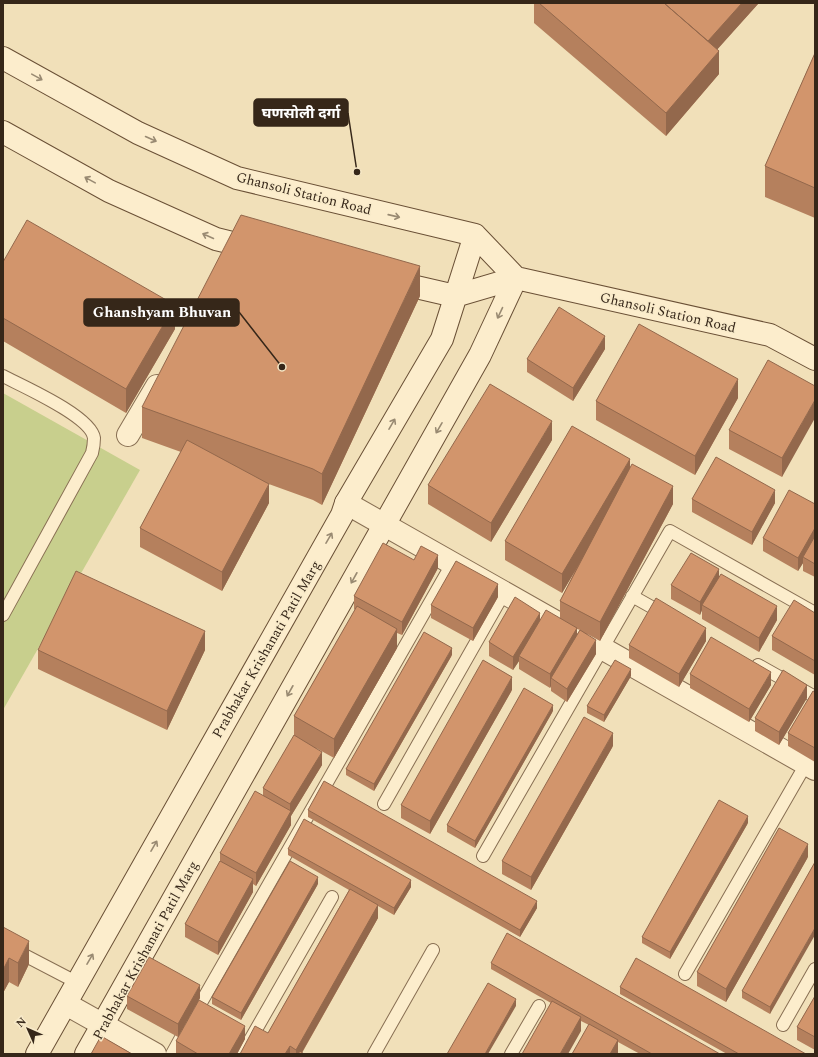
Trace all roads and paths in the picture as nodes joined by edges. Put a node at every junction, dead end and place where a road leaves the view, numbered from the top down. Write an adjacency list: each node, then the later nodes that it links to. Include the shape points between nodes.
1 (3, 58): 3 (street, Ghansoli Station Road, one-way to 3, via 138,133 237,178)
2 (3, 132): 4 (street, one-way to 2, via 216,239 109,191)
3 (475, 235): 8 (street); 9 (street, Prabhakar Krishanati Patil Marg)
4 (241, 245): 5 (street); 6 (street)
5 (277, 254)
6 (229, 266)
7 (373, 277): 9 (street, Ghansoli Station Road)
8 (516, 278): 9 (street, Ghansoli Station Road); 10 (street, Ghansoli Station Road, via 770,335); 15 (street, Prabhakar Krishanati Patil Marg, one-way to 15, via 480,355)
9 (455, 296): 14 (street, Prabhakar Krishanati Patil Marg, one-way to 9, via 442,339)
10 (815, 359)
11 (168, 367): 13 (street)
12 (3, 376): 20 (lane, via 71,412 85,424 94,437 92,453)
13 (128, 435)
14 (346, 503): 15 (street); 33 (street, Prabhakar Krishanati Patil Marg, one-way to 14, via 342,515)
15 (384, 525): 16 (street); 36 (street, Prabhakar Krishanati Patil Marg, one-way to 36)
16 (452, 564): 17 (street); 41 (lane)
17 (504, 593): 22 (street); 26 (lane)
18 (632, 596): 19 (lane, via 670,531); 21 (lane); 22 (lane)
19 (815, 614)
20 (3, 615)
21 (673, 618)
22 (602, 649): 25 (street); 27 (lane)
23 (747, 660): 24 (lane)
24 (815, 697)
25 (810, 766): 32 (lane)
26 (384, 804)
27 (483, 856)
28 (332, 897): 42 (lane)
29 (3, 944): 33 (lane)
30 (433, 950): 43 (lane)
31 (815, 969): 37 (lane)
32 (685, 974)
33 (76, 982): 34 (street, Prabhakar Krishanati Patil Marg)
34 (66, 1004): 36 (street); 38 (street, Prabhakar Krishanati Patil Marg)
35 (539, 1006): 44 (lane)
36 (102, 1025): 39 (street, Prabhakar Krishanati Patil Marg); 40 (street)
37 (783, 1025)
38 (37, 1054)
39 (86, 1054)
40 (155, 1054)
41 (172, 1054)
42 (242, 1054)
43 (374, 1054)
44 (512, 1054)

